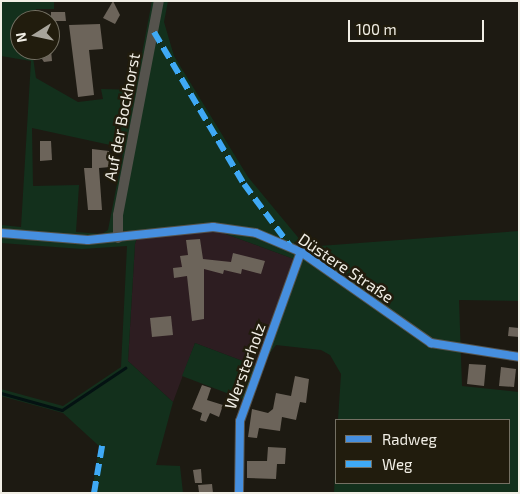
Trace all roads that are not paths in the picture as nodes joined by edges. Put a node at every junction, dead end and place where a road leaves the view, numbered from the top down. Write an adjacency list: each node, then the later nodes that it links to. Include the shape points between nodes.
1 (159, 1): 3 (street, Auf der Bockhorst, via 118,215)
2 (1, 233): 3 (street, Düstere Straße, via 80,240)
3 (118, 238): 4 (street, Düstere Straße, via 213,227 256,234)
4 (301, 252): 5 (street, Düstere Straße, via 432,343); 6 (street, Wersterholz, via 240,422)
5 (519, 357)
6 (239, 493)

